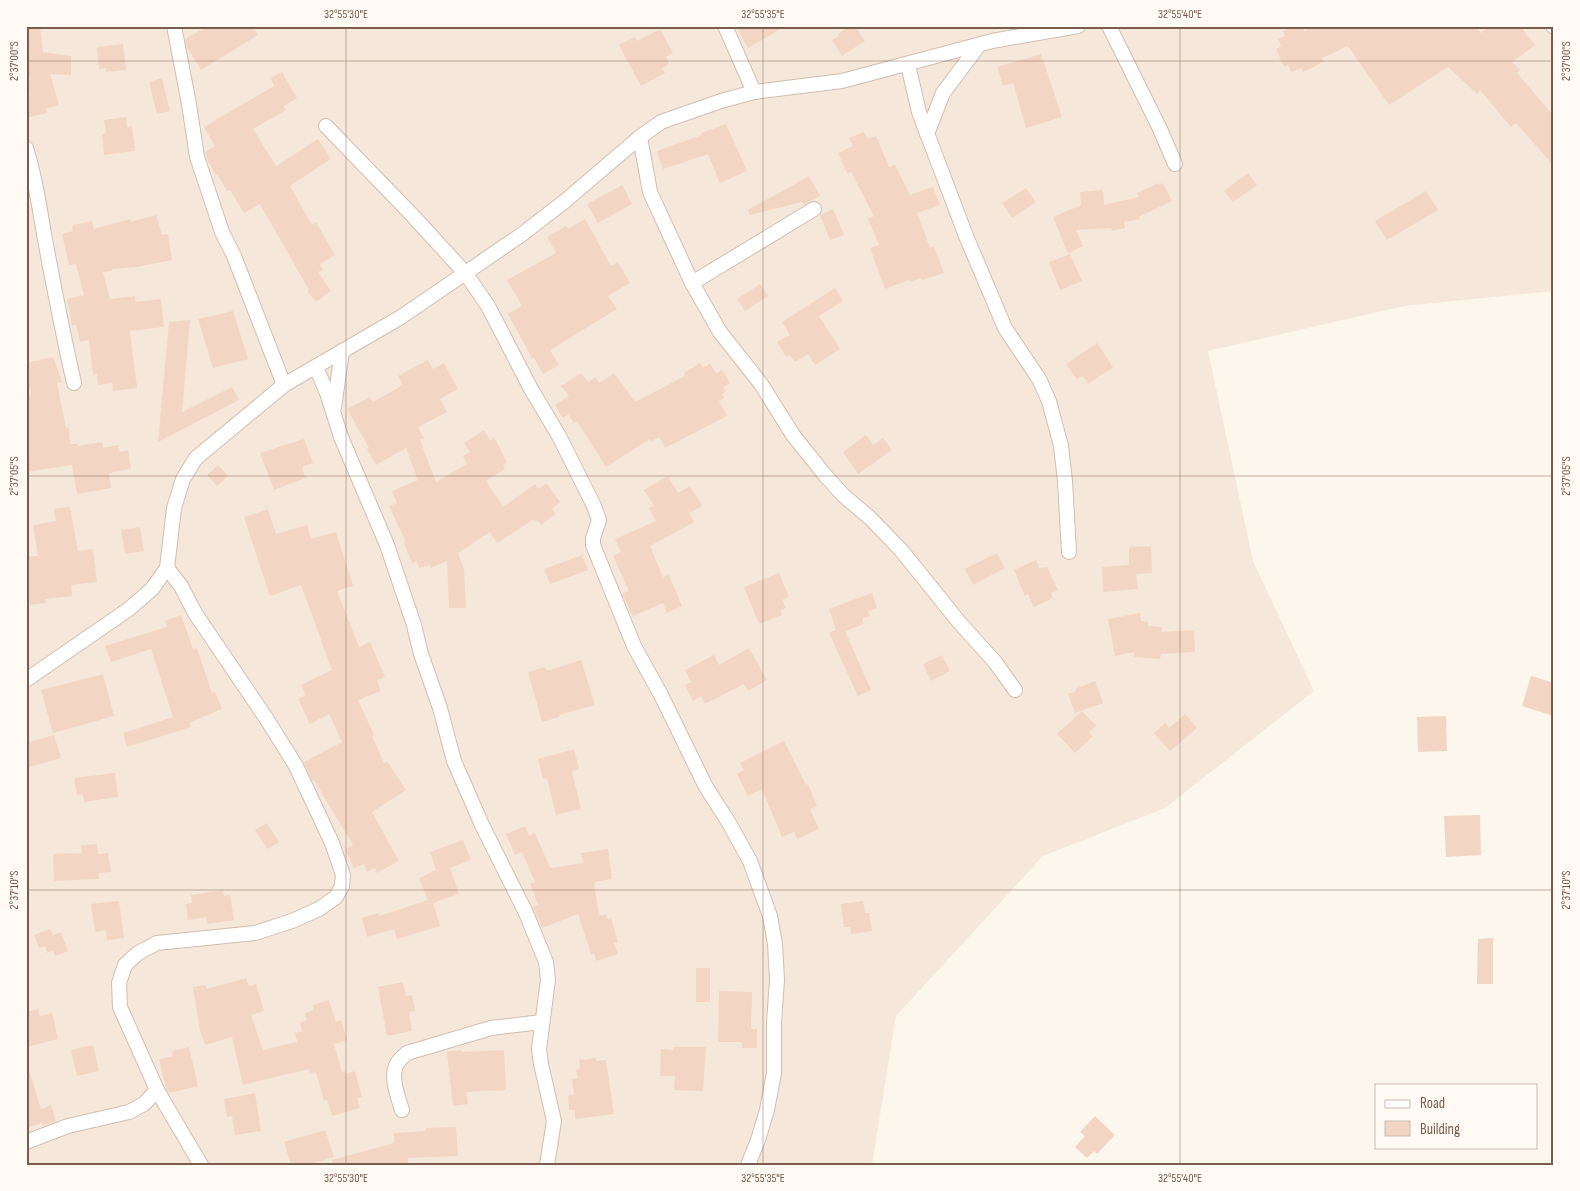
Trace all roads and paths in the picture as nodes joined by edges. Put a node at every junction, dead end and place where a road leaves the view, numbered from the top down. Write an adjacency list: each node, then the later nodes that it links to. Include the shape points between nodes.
1 (174, 26): 21 (street, via 197,157 222,232)
2 (725, 26): 9 (street)
3 (1030, 26): 6 (street)
4 (1078, 26): 6 (street)
5 (1109, 26): 14 (street)
6 (1043, 31): 7 (street)
7 (979, 45): 8 (street); 11 (street, via 943,93)
8 (908, 65): 9 (street, via 842,81); 11 (street)
9 (754, 92): 12 (street, via 661,122)
10 (326, 126): 16 (street)
11 (927, 134): 23 (street, via 1005,328 1039,379 1049,401 1061,446)
12 (640, 137): 16 (street, via 522,235); 17 (street, via 650,192)
13 (26, 148): 20 (street, via 41,205)
14 (1175, 164)
15 (814, 209): 17 (street)
16 (466, 274): 18 (street); 33 (street, via 488,306 594,506 599,520 594,545 634,646 706,788 750,861 770,916 777,980 774,1073 767,1110)
17 (692, 283): 26 (street, via 720,332 761,384 793,435 843,495 901,550)
18 (342, 351): 19 (street); 22 (street)
19 (316, 367): 21 (street); 22 (street)
20 (74, 383)
21 (284, 385): 24 (street, via 196,458 183,480 174,508)
22 (334, 414): 27 (street, via 387,544 454,761 526,912 546,962 548,980)
23 (1069, 552)
24 (167, 568): 25 (street, via 152,589 128,609); 28 (street, via 296,766 332,843 343,875 336,897 292,921 255,932 157,943 138,953 125,965 119,983 120,1008)
25 (26, 680)
26 (1015, 690)
27 (542, 1022): 29 (street, via 491,1028 407,1053 394,1071); 32 (street, via 541,1064 554,1121)
28 (157, 1090): 30 (street, via 144,1104 129,1112 68,1126); 31 (street)
29 (402, 1110)
30 (26, 1142)
31 (201, 1165)
32 (547, 1165)
33 (748, 1165)

